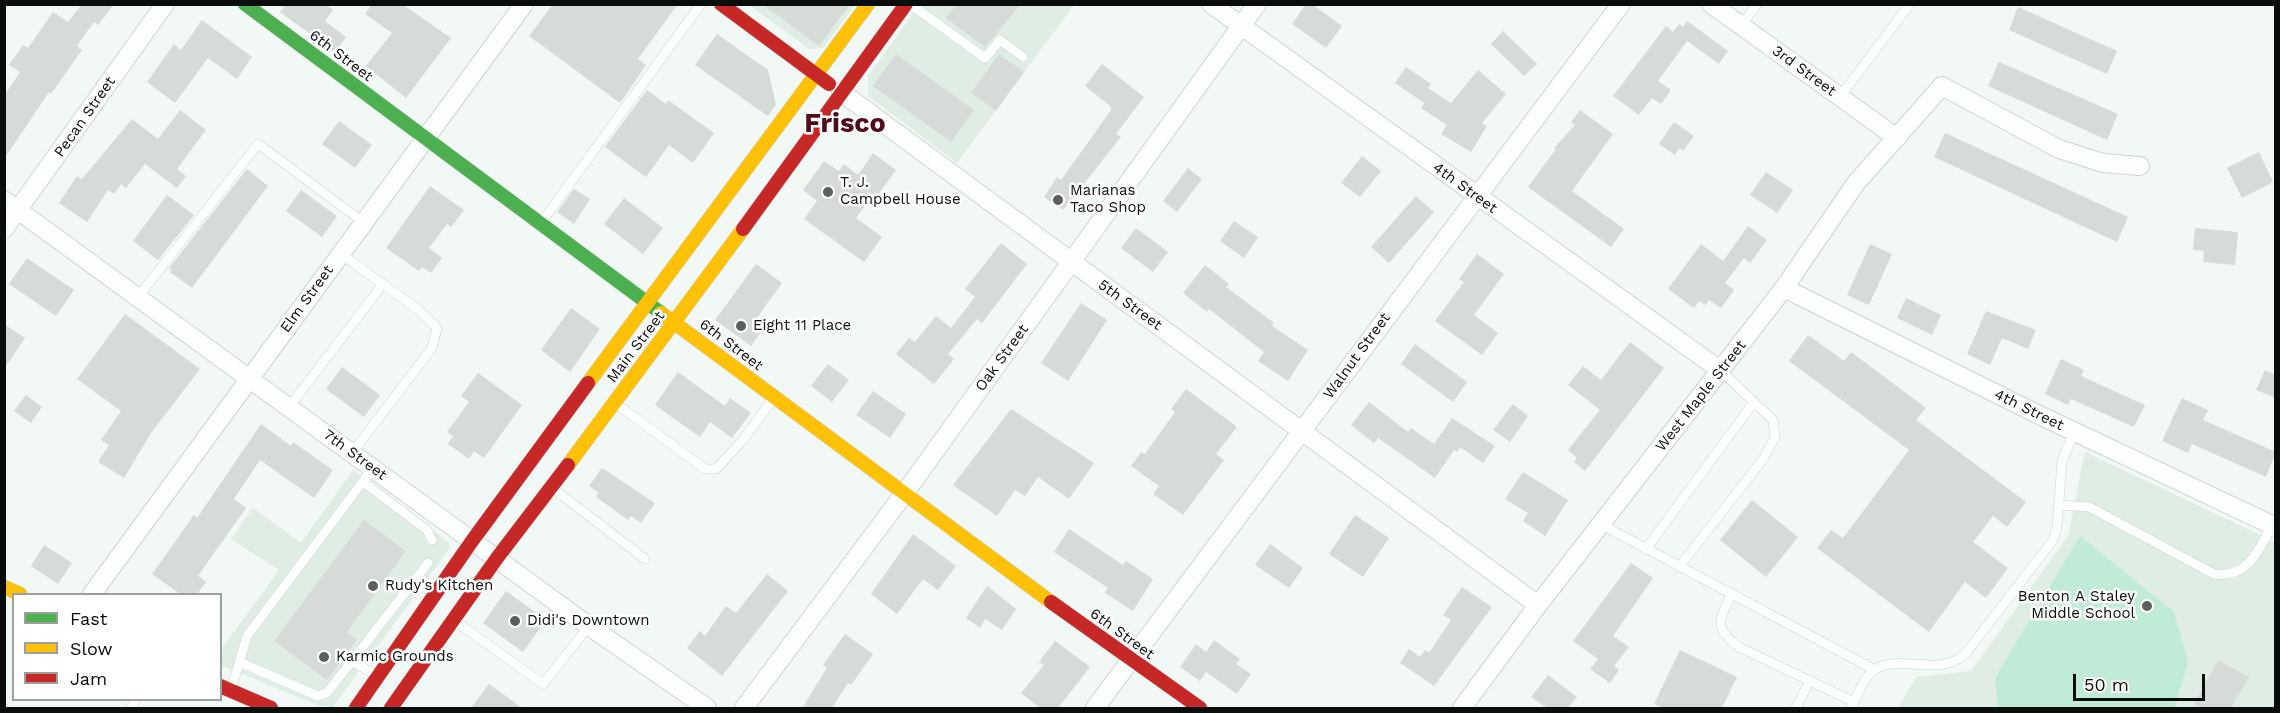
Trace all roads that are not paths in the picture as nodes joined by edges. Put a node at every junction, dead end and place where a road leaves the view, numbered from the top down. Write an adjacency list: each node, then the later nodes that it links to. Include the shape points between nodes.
1 (165, 4): 24 (street, Pecan Street)
2 (245, 4): 21 (main road, 6th Street)
3 (524, 4): 21 (street, Elm Street)
4 (701, 4): 26 (lane)
5 (721, 4): 17 (main road, 5th Street)
6 (868, 4): 17 (main road, Main Street)
7 (908, 4): 16 (lane, via 985,58 1000,39); 18 (main road, Main Street)
8 (1210, 4): 15 (street, 4th Street)
9 (1257, 4): 15 (street, Oak Street)
10 (1621, 4): 23 (street, Walnut Street)
11 (1711, 4): 14 (street, 3rd Street)
12 (1757, 4): 14 (lane)
13 (1910, 4): 19 (lane)
14 (1741, 26): 19 (street, 3rd Street)
15 (1241, 27): 23 (street, 4th Street); 29 (street, Oak Street)
16 (1023, 57)
17 (816, 74): 18 (main road, 5th Street); 33 (main road, Main Street)
18 (841, 92): 29 (street, 5th Street); 34 (main road, Main Street)
19 (1840, 97): 20 (street, 3rd Street)
20 (1897, 138): 22 (street, West Maple Street, via 1942,86 2059,149 2103,163); 31 (street, West Maple Street, via 1856,183)
21 (424, 140): 25 (street, Elm Street); 26 (main road, 6th Street)
22 (2140, 166)
23 (1476, 196): 35 (street, 4th Street); 41 (street, Walnut Street)
24 (12, 205): 27 (street, Pecan Street); 32 (street, 7th Street)
25 (363, 222): 28 (street, Elm Street); 32 (lane, via 258,144)
26 (539, 224): 33 (main road, 6th Street)
27 (4, 229)
28 (341, 254): 30 (lane); 36 (street, Elm Street)
29 (1072, 262): 41 (street, 5th Street); 46 (street, Oak Street)
30 (382, 284): 40 (lane); 43 (lane, via 437,328 432,348)
31 (1784, 288): 35 (street, West Maple Street); 42 (street, 4th Street)
32 (138, 297): 36 (street, 7th Street)
33 (648, 305): 34 (main road, 6th Street); 51 (main road, Main Street)
34 (674, 324): 37 (main road, 6th Street); 39 (main road, Main Street)
35 (1720, 370): 38 (lane); 49 (street, West Maple Street)
36 (249, 378): 40 (street, 7th Street); 58 (street, Elm Street)
37 (774, 398): 39 (lane, via 716,469 705,469); 46 (main road, 6th Street)
38 (1754, 402): 52 (lane); 56 (lane, via 1773,420 1773,444)
39 (615, 403): 45 (main road, Main Street)
40 (289, 407): 43 (street, 7th Street)
41 (1302, 431): 60 (street, 5th Street); 63 (street, Walnut Street)
42 (2074, 432): 47 (lane, via 2064,453); 48 (street, 4th Street)
43 (352, 453): 44 (street, 7th Street)
44 (368, 475): 50 (lane, via 427,530); 51 (street, 7th Street); 64 (lane, via 248,636)
45 (551, 487): 53 (main road, Main Street); 54 (lane)
46 (904, 494): 63 (main road, 6th Street); 75 (street, Oak Street)
47 (2058, 505): 48 (lane, via 2089,507 2221,575 2253,561); 66 (lane, via 2053,540 1961,659 1946,666 1894,664)
48 (2274, 523)
49 (1602, 525): 52 (lane); 60 (street, West Maple Street)
50 (432, 540)
51 (472, 541): 53 (street, 7th Street); 57 (main road, Main Street)
52 (1646, 549): 56 (lane)
53 (497, 558): 61 (main road, Main Street); 62 (street, 7th Street)
54 (645, 559)
55 (428, 563): 57 (lane)
56 (1679, 567): 59 (lane)
57 (424, 589): 65 (lane); 67 (main road, Main Street)
58 (93, 593)
59 (1732, 594): 66 (lane); 68 (lane, via 1720,618 1727,638)
60 (1538, 605): 78 (street, West Maple Street)
61 (453, 620): 62 (lane, via 543,684); 73 (main road, Main Street)
62 (589, 626): 74 (street, 7th Street)
63 (1129, 660): 76 (street, Walnut Street); 77 (main road, 6th Street)
64 (239, 662): 65 (lane, via 318,696 327,693); 69 (lane)
65 (353, 662): 67 (lane)
66 (1875, 670): 70 (lane)
67 (378, 676): 72 (main road, Main Street)
68 (1810, 680): 70 (lane); 79 (lane)
69 (226, 688): 71 (main road)
70 (1853, 705)
71 (271, 708)
72 (356, 708)
73 (391, 708)
74 (707, 708)
75 (744, 708)
76 (1095, 708)
77 (1200, 708)
78 (1462, 708)
79 (1796, 708)

